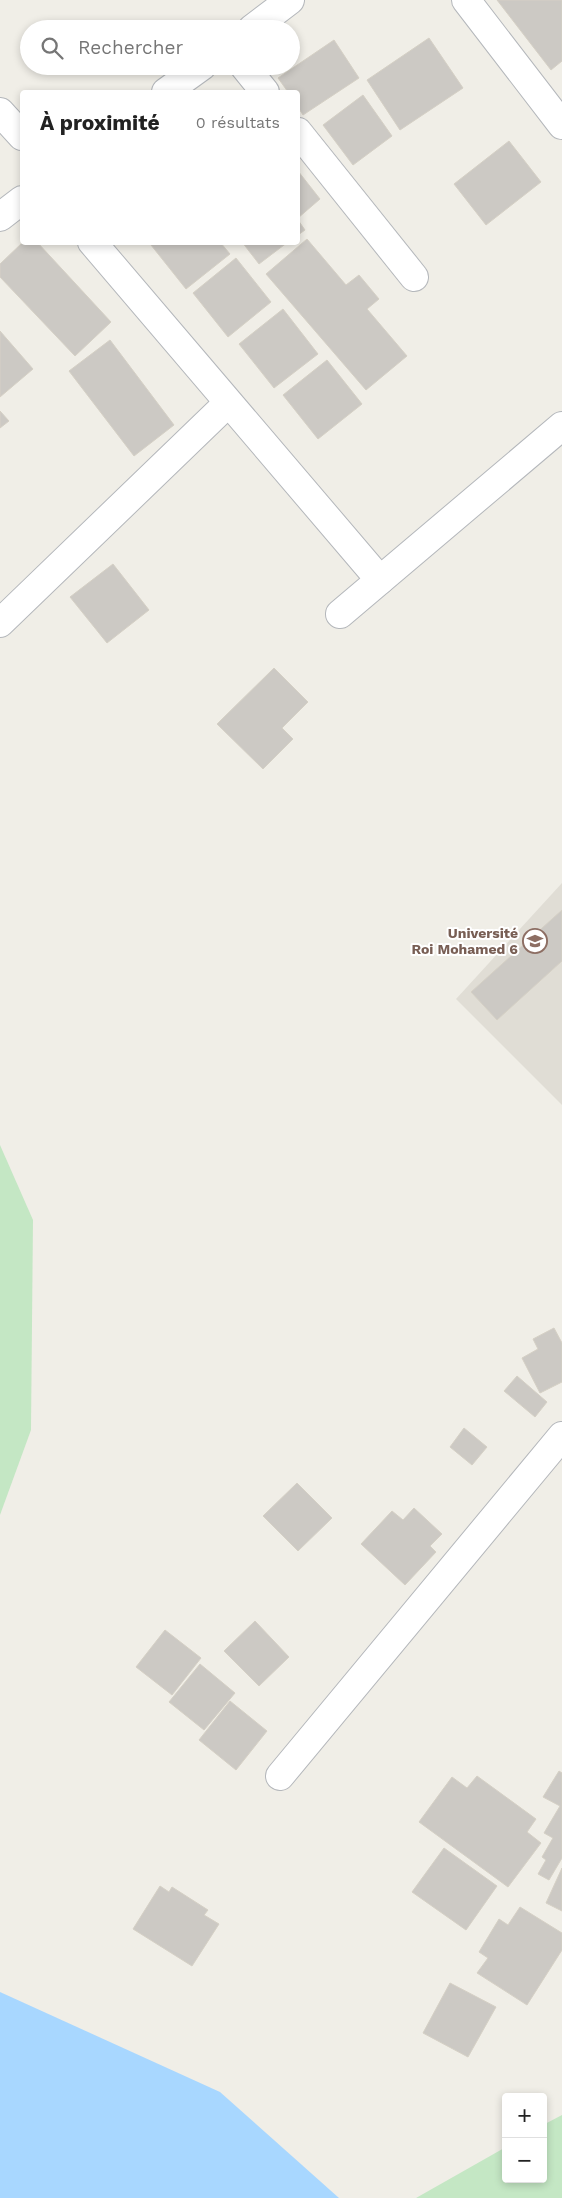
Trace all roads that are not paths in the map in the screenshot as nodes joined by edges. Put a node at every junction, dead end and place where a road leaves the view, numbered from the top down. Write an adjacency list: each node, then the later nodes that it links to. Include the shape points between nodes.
1 (290, 0): 3 (street)
2 (466, 0): 9 (street)
3 (264, 20)
4 (190, 75): 6 (street)
5 (251, 75): 7 (street)
6 (169, 90)
7 (263, 90)
8 (0, 112): 10 (street)
9 (562, 124)
10 (20, 134)
11 (300, 134): 15 (street)
12 (20, 201): 13 (street)
13 (0, 216)
14 (95, 245): 16 (street)
15 (414, 277)
16 (228, 403): 18 (street); 20 (street)
17 (562, 426): 18 (street)
18 (380, 580): 19 (street)
19 (340, 614)
20 (0, 623)
21 (562, 1436): 22 (street)
22 (280, 1776)

